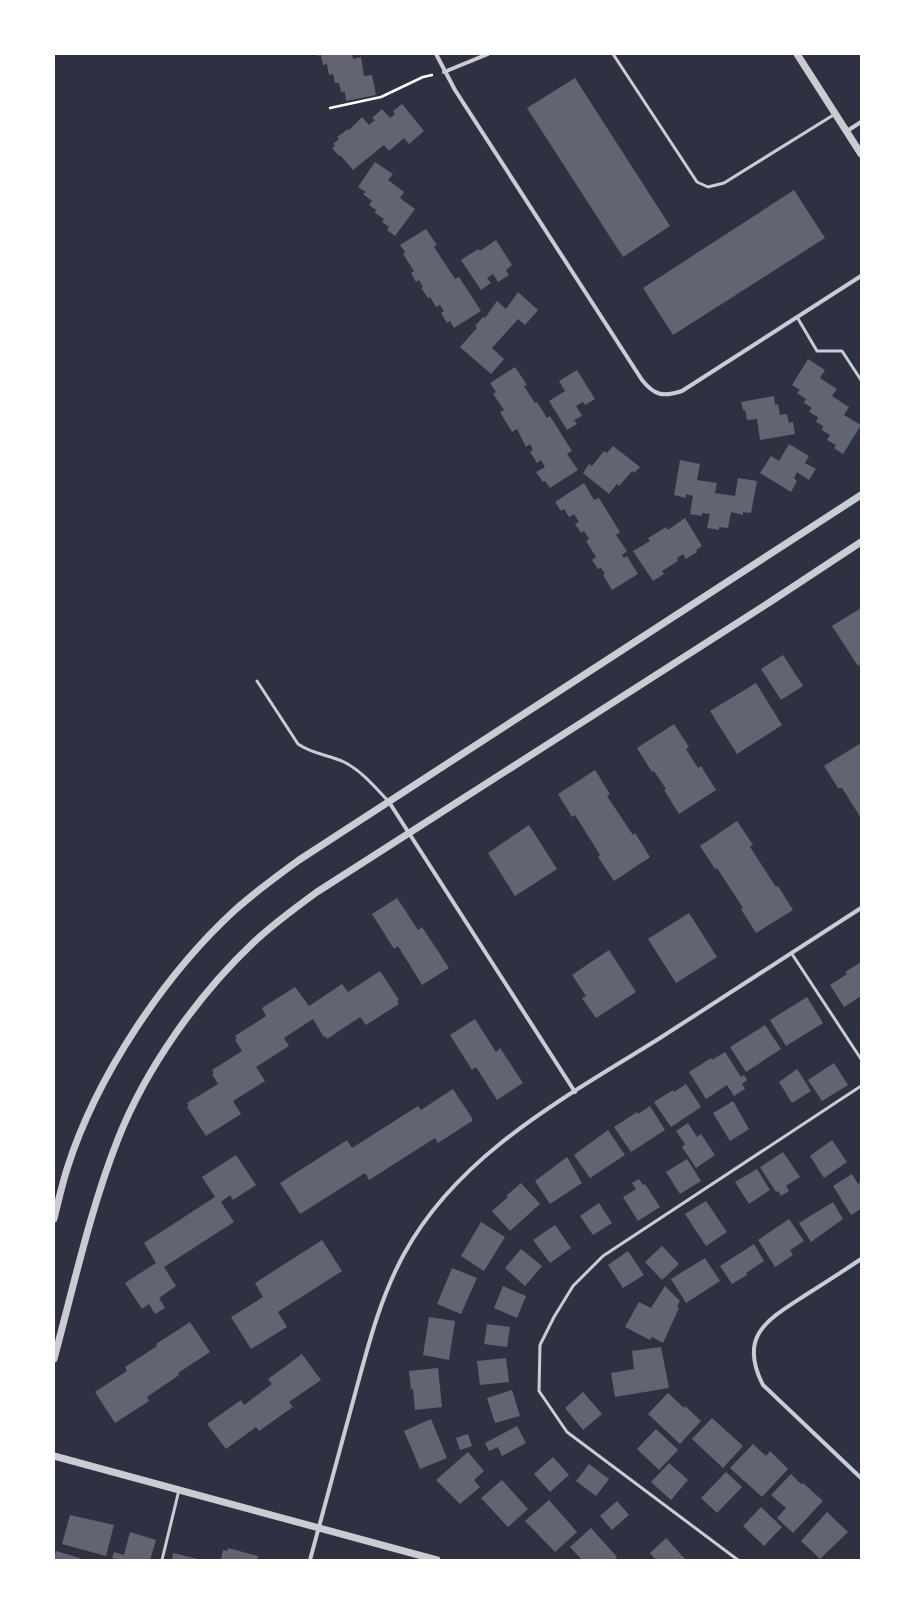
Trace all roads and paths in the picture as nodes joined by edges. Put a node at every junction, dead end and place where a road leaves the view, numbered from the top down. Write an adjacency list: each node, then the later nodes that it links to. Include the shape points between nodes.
1 (436, 54): 5 (street)
2 (488, 54): 5 (street)
3 (613, 54): 7 (lane, via 698,182 708,187 724,183)
4 (797, 54): 7 (street)
5 (444, 72): 6 (path, via 423,77 381,97); 12 (street, via 649,389 659,394 671,395 682,391)
6 (330, 108)
7 (835, 113): 9 (street)
8 (861, 122): 9 (street)
9 (847, 131): 10 (street)
10 (861, 154)
11 (861, 276): 12 (street)
12 (797, 317): 13 (lane, via 817,351 842,351)
13 (861, 380)
14 (861, 495): 17 (street)
15 (861, 542): 18 (street)
16 (257, 681): 17 (lane, via 298,744 356,769)
17 (389, 802): 18 (street); 24 (street, via 267,883 234,911 172,980 130,1039 96,1100 67,1168)
18 (408, 833): 23 (street); 26 (street, via 317,892 270,928 238,958 203,997 164,1052 116,1144 97,1202)
19 (861, 908): 20 (street)
20 (792, 954): 21 (lane); 23 (street)
21 (861, 1059)
22 (861, 1086): 34 (lane, via 604,1256 573,1286 540,1345 539,1391 567,1432)
23 (575, 1092): 30 (street, via 513,1134 475,1164 416,1232 402,1256 376,1318)
24 (54, 1219)
25 (861, 1260): 28 (street, via 768,1321 756,1337 754,1356 757,1374 763,1385)
26 (54, 1359)
27 (54, 1456): 29 (street)
28 (861, 1478)
29 (180, 1489): 30 (street); 31 (lane)
30 (319, 1528): 32 (street); 33 (street)
31 (162, 1560)
32 (310, 1560)
33 (437, 1560)
34 (738, 1560)

